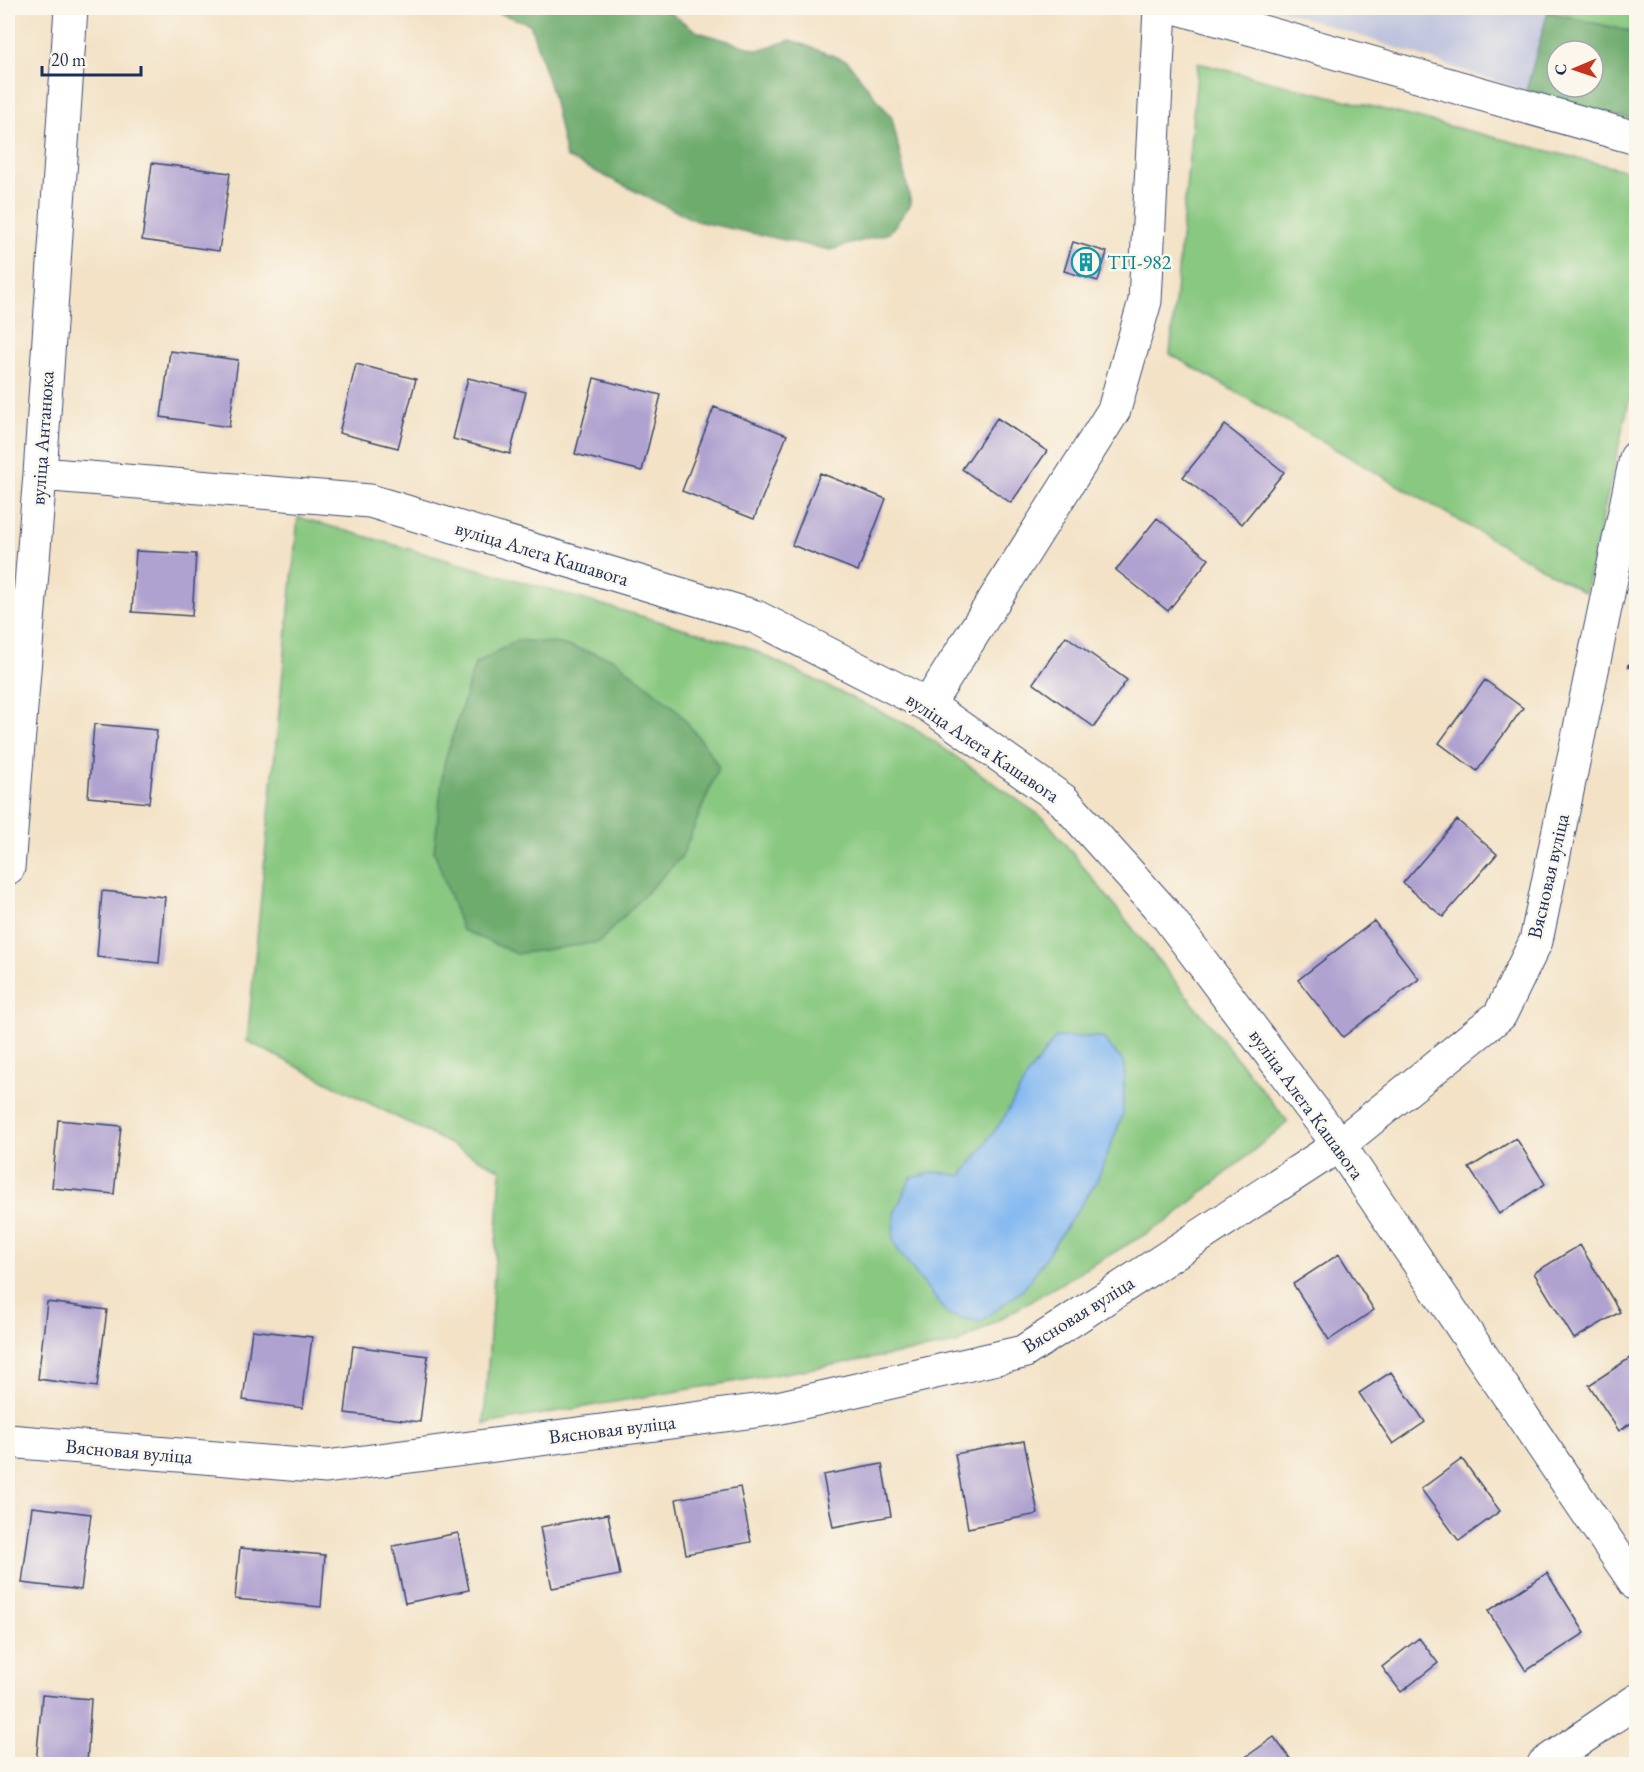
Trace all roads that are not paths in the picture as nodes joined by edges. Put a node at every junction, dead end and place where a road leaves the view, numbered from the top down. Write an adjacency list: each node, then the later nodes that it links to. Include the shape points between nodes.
1 (71, 8): 6 (street, вуліца Антанюка)
2 (1160, 8): 7 (street, via 1145,301 1114,410)
3 (1178, 8): 4 (street)
4 (1636, 138)
5 (1636, 458): 9 (street, Вясновая вуліца, via 1536,941 1500,1015)
6 (40, 474): 7 (street, вуліца Алега Кашавога, via 370,501 756,617); 8 (street, вуліца Антанюка)
7 (928, 705): 9 (street, вуліца Алега Кашавога, via 1063,800 1168,917)
8 (8, 868)
9 (1339, 1145): 10 (street, Вясновая вуліца, via 1023,1352 777,1408 326,1467); 11 (street, вуліца Алега Кашавога)
10 (8, 1441)
11 (1636, 1584)
12 (1636, 1701): 13 (street)
13 (1544, 1764)

